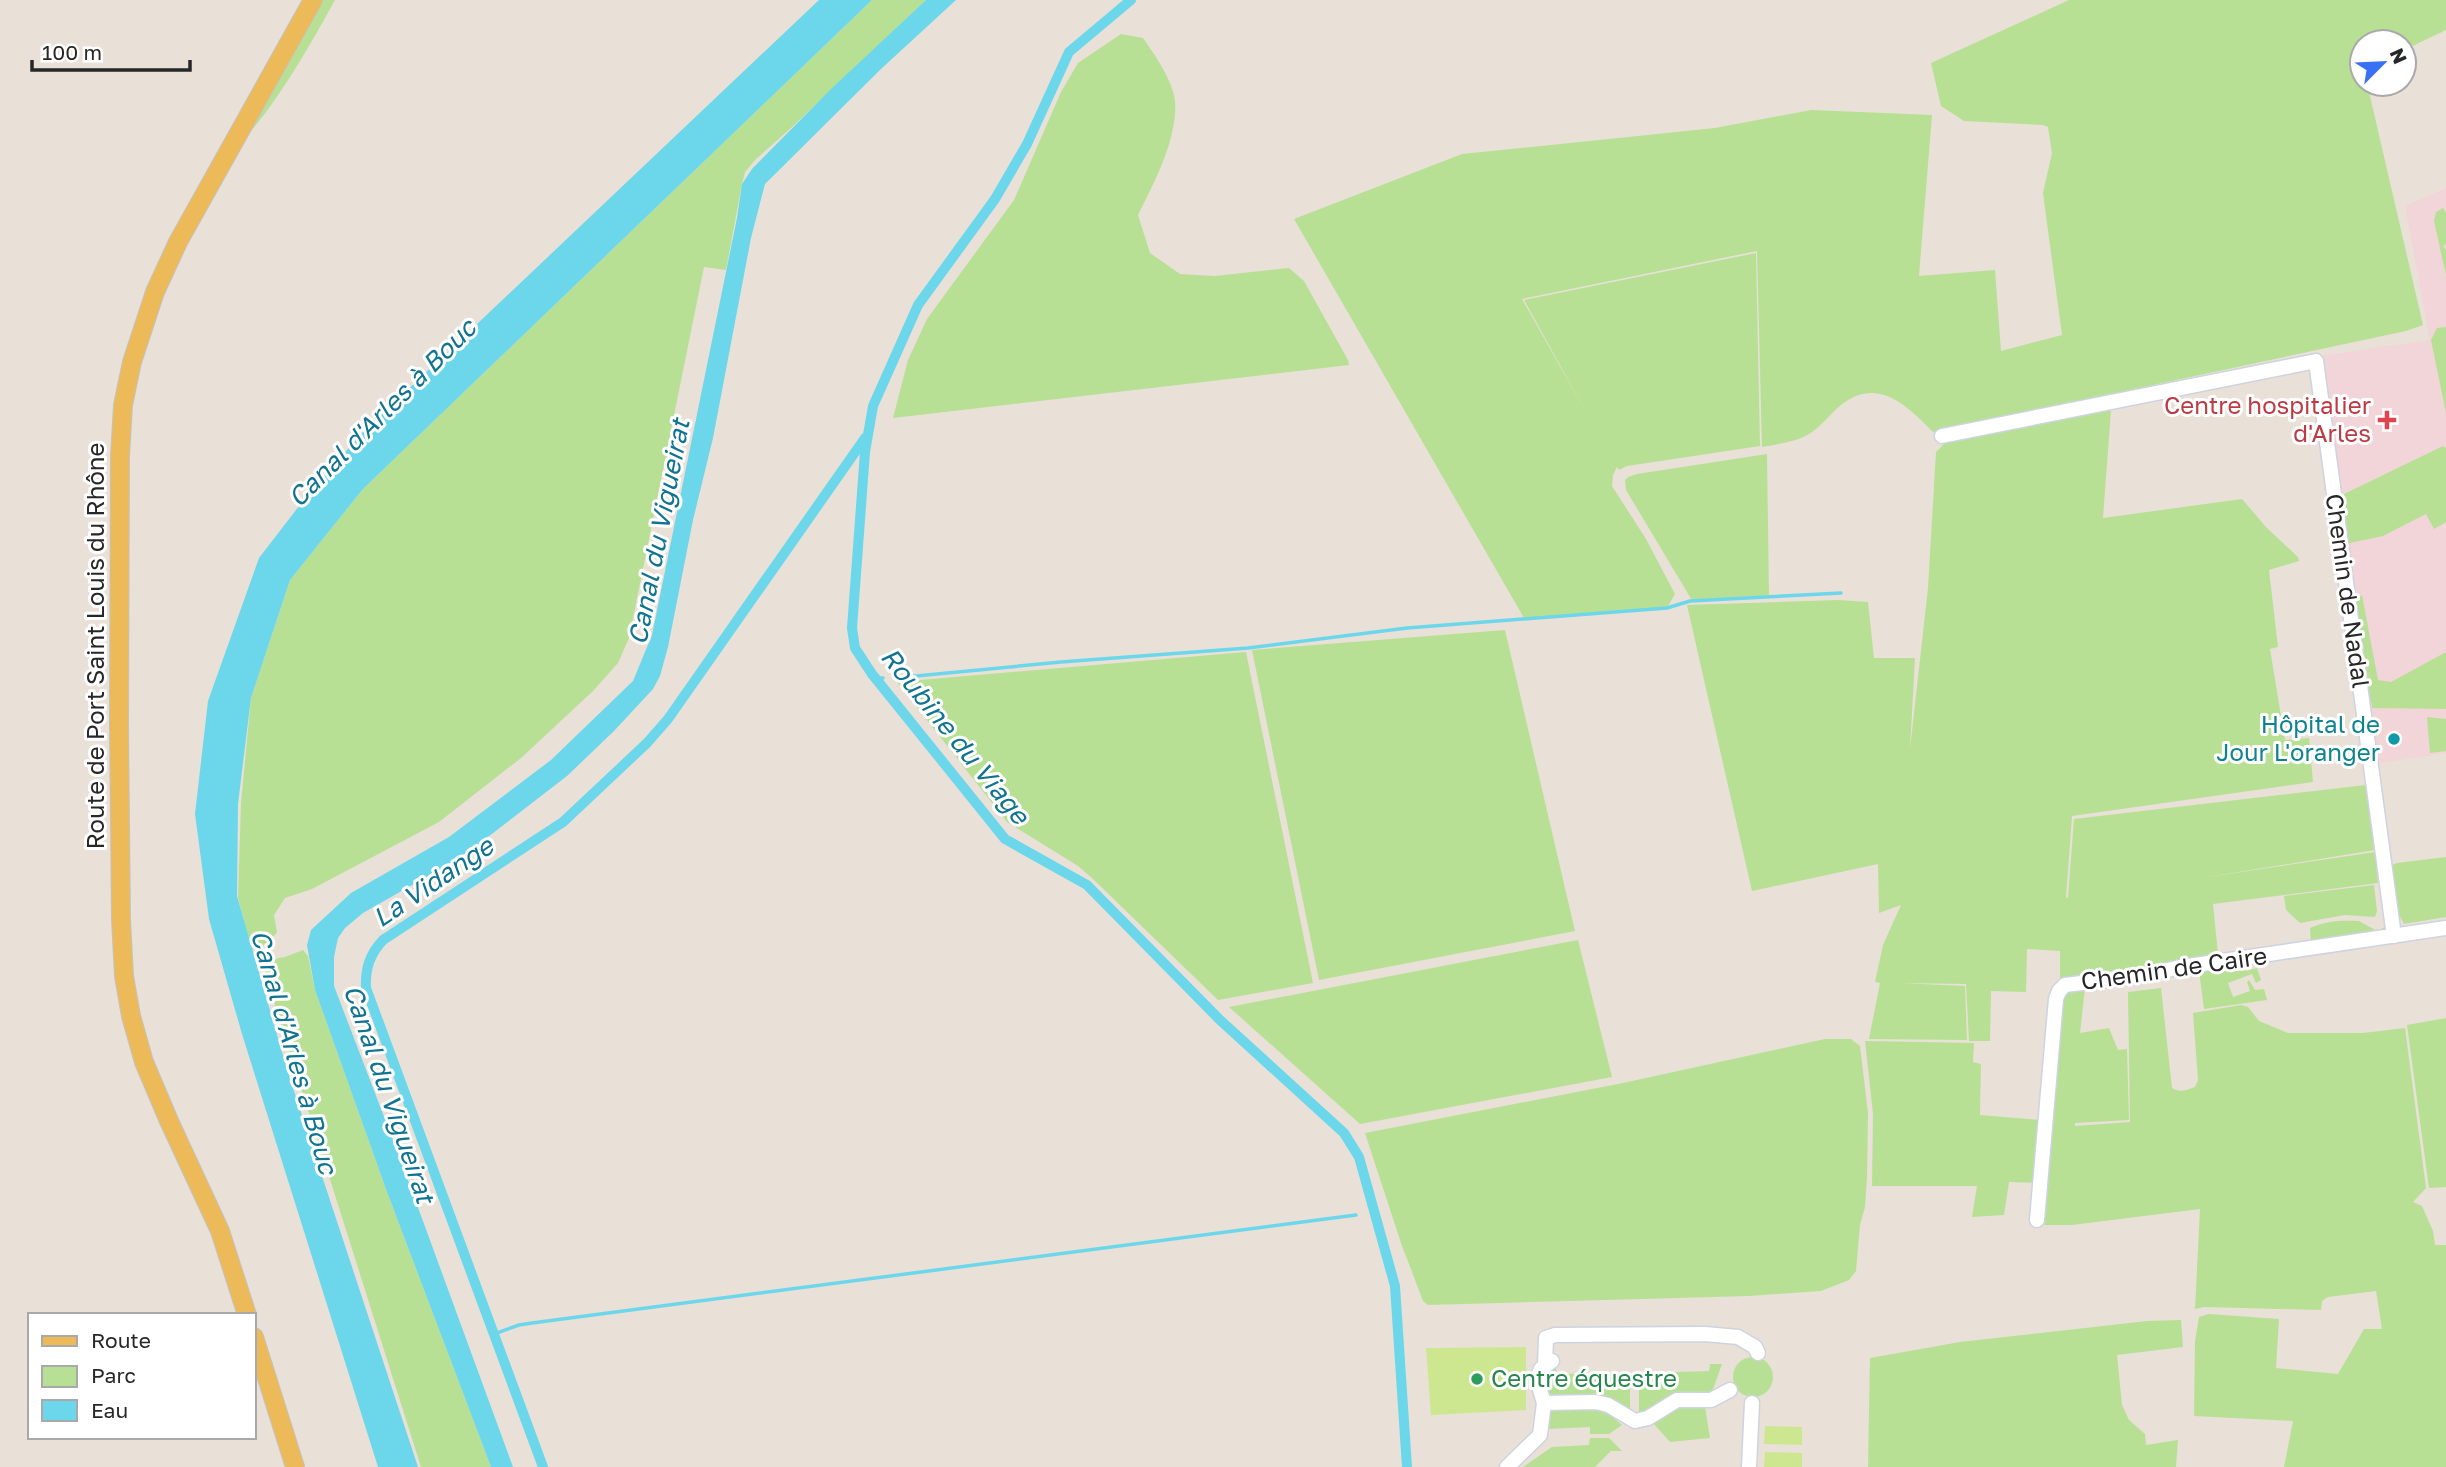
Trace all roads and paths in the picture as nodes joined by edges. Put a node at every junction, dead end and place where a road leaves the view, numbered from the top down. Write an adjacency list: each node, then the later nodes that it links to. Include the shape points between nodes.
1 (313, 0): 6 (main road, Route de Port Saint Louis du Rhône, via 178,242 155,292 132,362 120,456 124,976 144,1062 220,1231)
2 (1942, 436): 4 (street, Chemin de Nadal, via 2316,360)
3 (2446, 928): 4 (street)
4 (2394, 936): 5 (street, Chemin de Caire, via 2065,985 2056,999)
5 (2037, 1220)
6 (246, 1313)
7 (256, 1343): 12 (main road)
8 (1758, 1353): 10 (street, via 1738,1337 1705,1334 1555,1335 1546,1338 1549,1363 1536,1380)
9 (1730, 1390): 10 (street, via 1711,1400 1677,1400 1635,1421 1596,1402)
10 (1544, 1403): 13 (street, via 1540,1434)
11 (1752, 1403): 14 (street)
12 (295, 1467)
13 (1507, 1467)
14 (1749, 1467)

